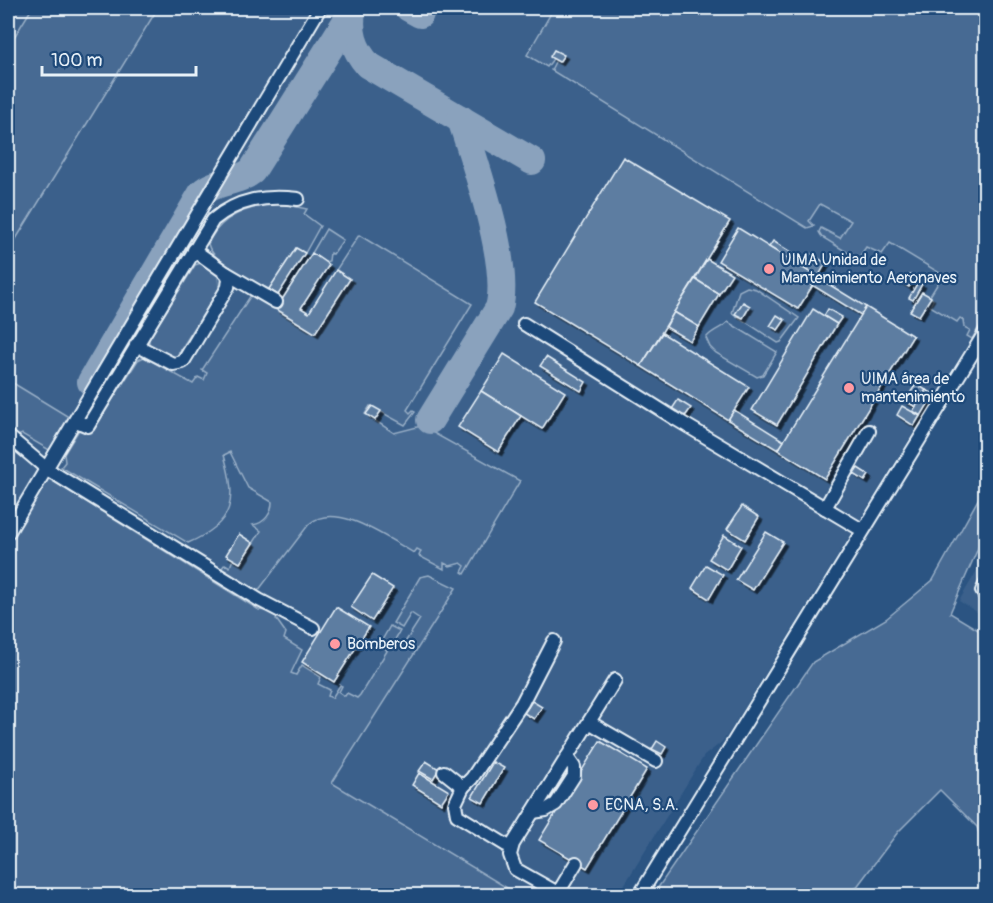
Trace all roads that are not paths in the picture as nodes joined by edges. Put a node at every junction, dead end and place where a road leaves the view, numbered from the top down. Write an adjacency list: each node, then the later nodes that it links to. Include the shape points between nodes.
1 (321, 8): 11 (street)
2 (298, 198): 3 (street, via 269,198 235,206 213,220)
3 (194, 250): 4 (street); 10 (street)
4 (226, 273): 5 (street); 6 (street)
5 (241, 282): 6 (street); 7 (street)
6 (226, 291): 10 (street, via 183,362 173,364)
7 (276, 302)
8 (524, 324): 15 (street)
9 (986, 332): 16 (street)
10 (136, 345): 11 (street, via 88,426)
11 (76, 421): 14 (street)
12 (869, 431): 15 (street)
13 (8, 436): 14 (street)
14 (47, 469): 17 (street); 20 (street, via 259,600)
15 (825, 508): 16 (street)
16 (862, 530): 30 (street)
17 (8, 533)
18 (986, 583): 19 (street, via 982,591)
19 (986, 597)
20 (314, 628)
21 (554, 641): 26 (street, via 522,703)
22 (615, 680): 23 (street)
23 (589, 722): 24 (street); 27 (street)
24 (656, 761)
25 (444, 772): 26 (street)
26 (463, 787): 27 (street, via 455,812)
27 (510, 848): 29 (street, via 515,869)
28 (576, 863): 29 (street)
29 (561, 894)
30 (639, 896)

